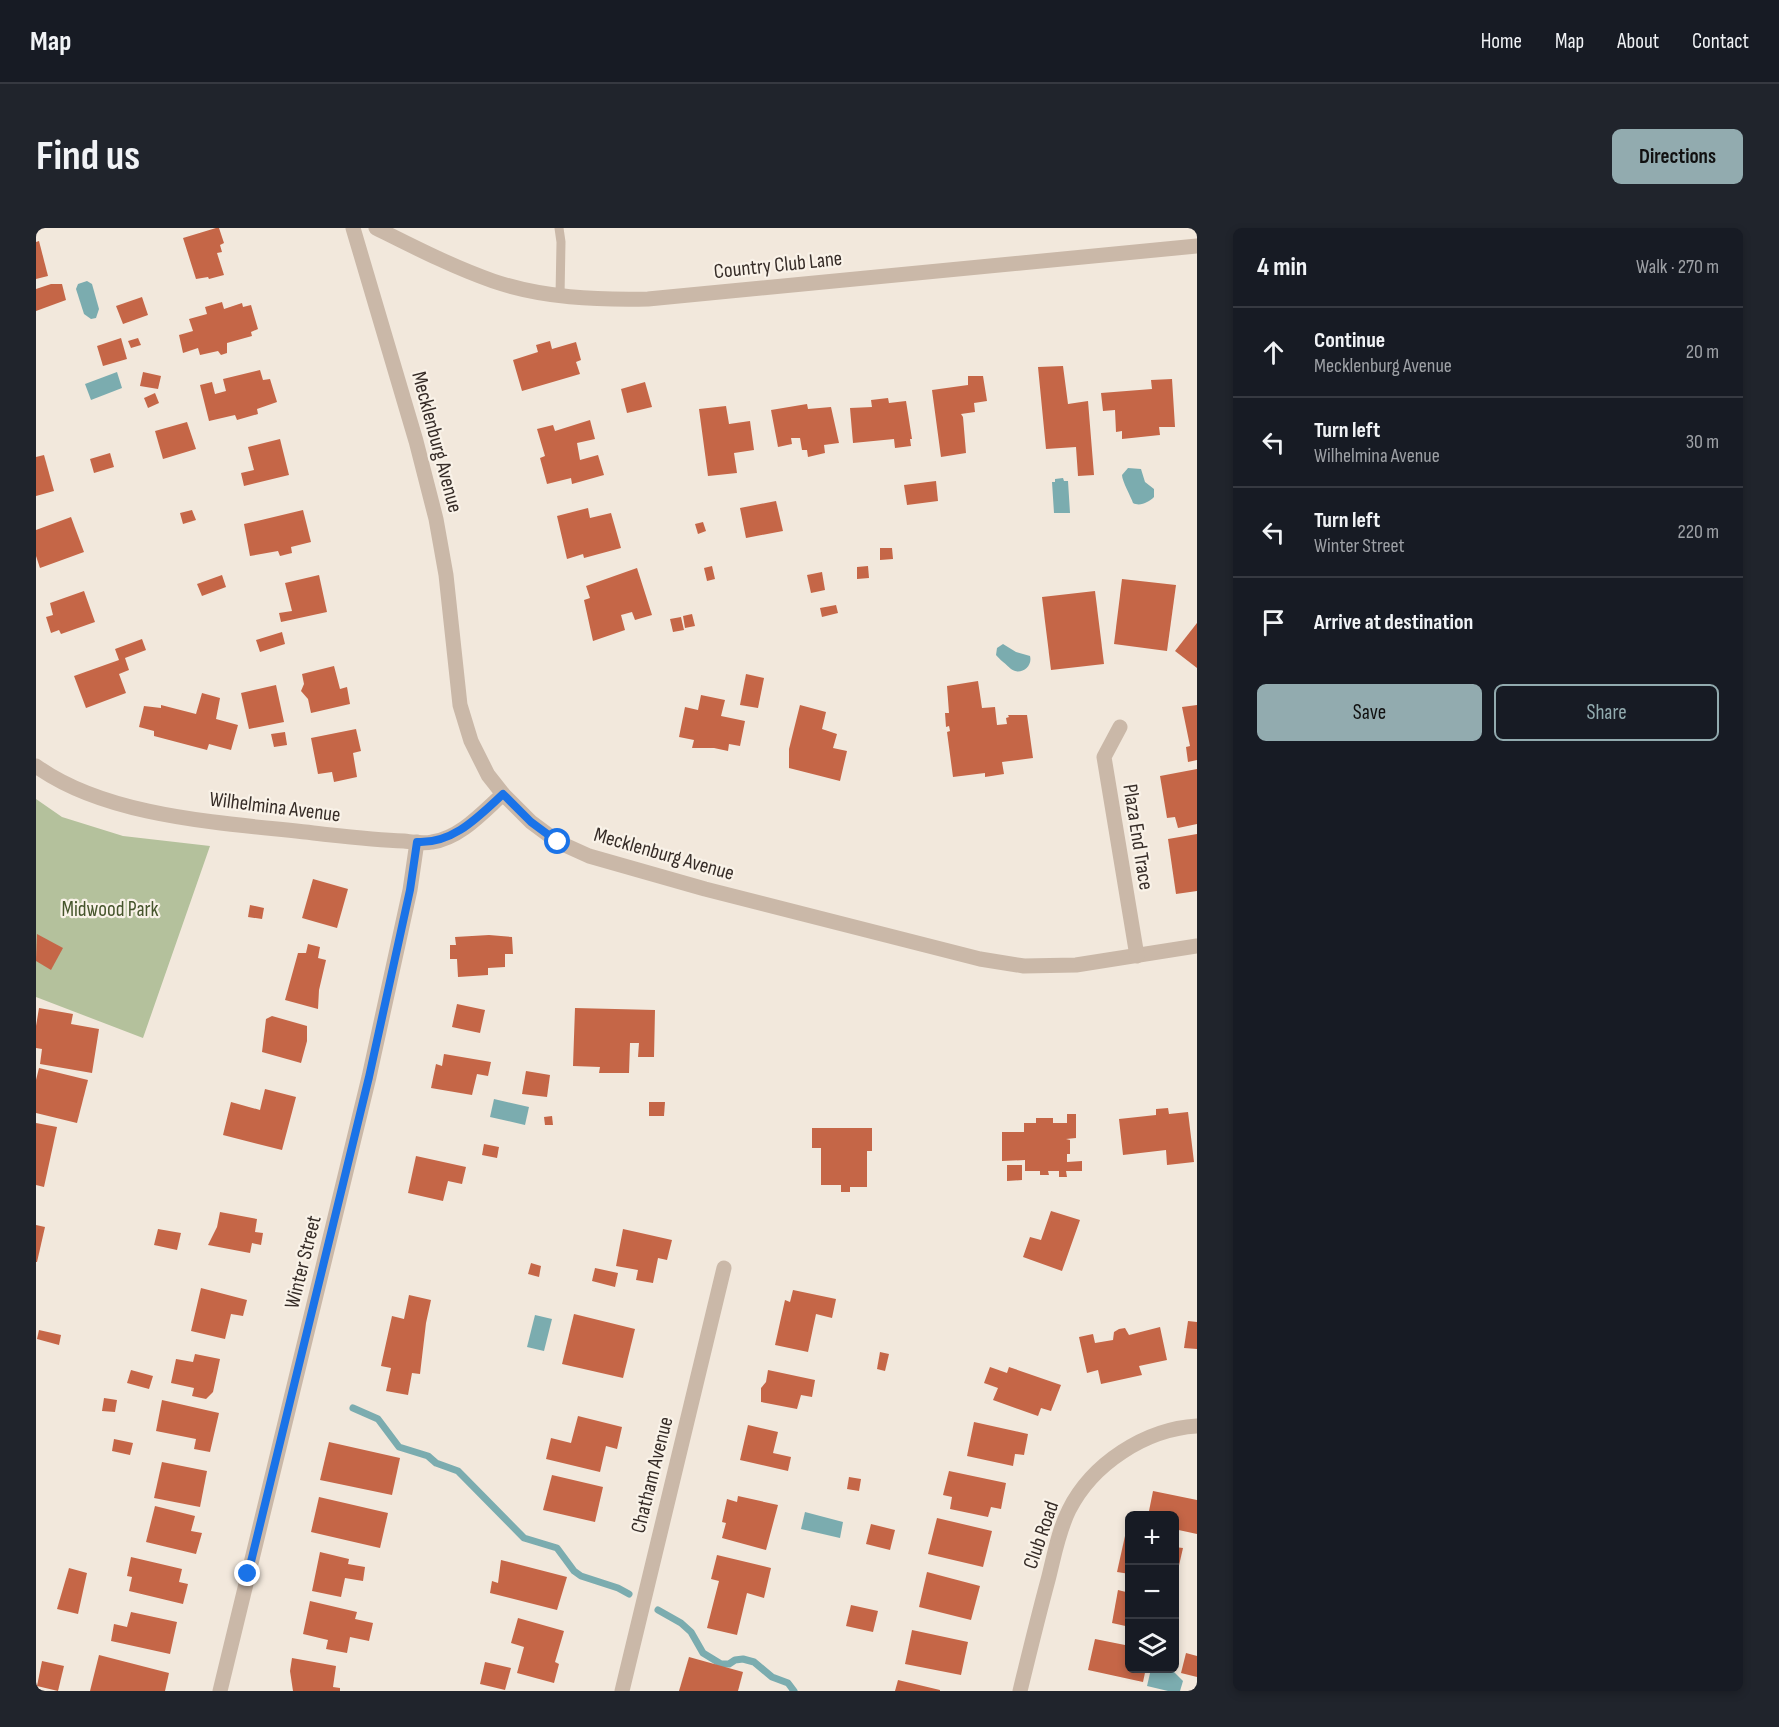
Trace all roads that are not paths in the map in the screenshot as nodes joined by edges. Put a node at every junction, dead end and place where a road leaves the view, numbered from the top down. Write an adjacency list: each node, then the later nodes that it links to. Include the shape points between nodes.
1 (353, 228): 8 (street, Mecklenburg Avenue, via 436,519 460,705 471,741 488,775)
2 (376, 228): 5 (street, Country Club Lane, via 495,282)
3 (559, 228): 5 (lane)
4 (1197, 246): 5 (street, Country Club Lane, via 648,299)
5 (560, 296)
6 (1120, 727): 11 (street, Plaza End Trace, via 1104,757)
7 (36, 765): 9 (street, Wilhelmina Avenue, via 50,776 92,794 173,816)
8 (503, 794): 9 (street, Wilhelmina Avenue, via 470,825 440,840); 11 (street, Mecklenburg Avenue, via 558,842 589,856 853,928 980,960 1024,966 1076,965)
9 (417, 842): 14 (street, Winter Street, via 369,1077)
10 (1197, 946): 11 (street, Mecklenburg Avenue)
11 (1137, 956)
12 (724, 1268): 15 (street, Chatham Avenue)
13 (1197, 1426): 16 (street, Club Road, via 1159,1434 1134,1445 1105,1465 1077,1495 1060,1533)
14 (219, 1691)
15 (622, 1691)
16 (1020, 1691)

